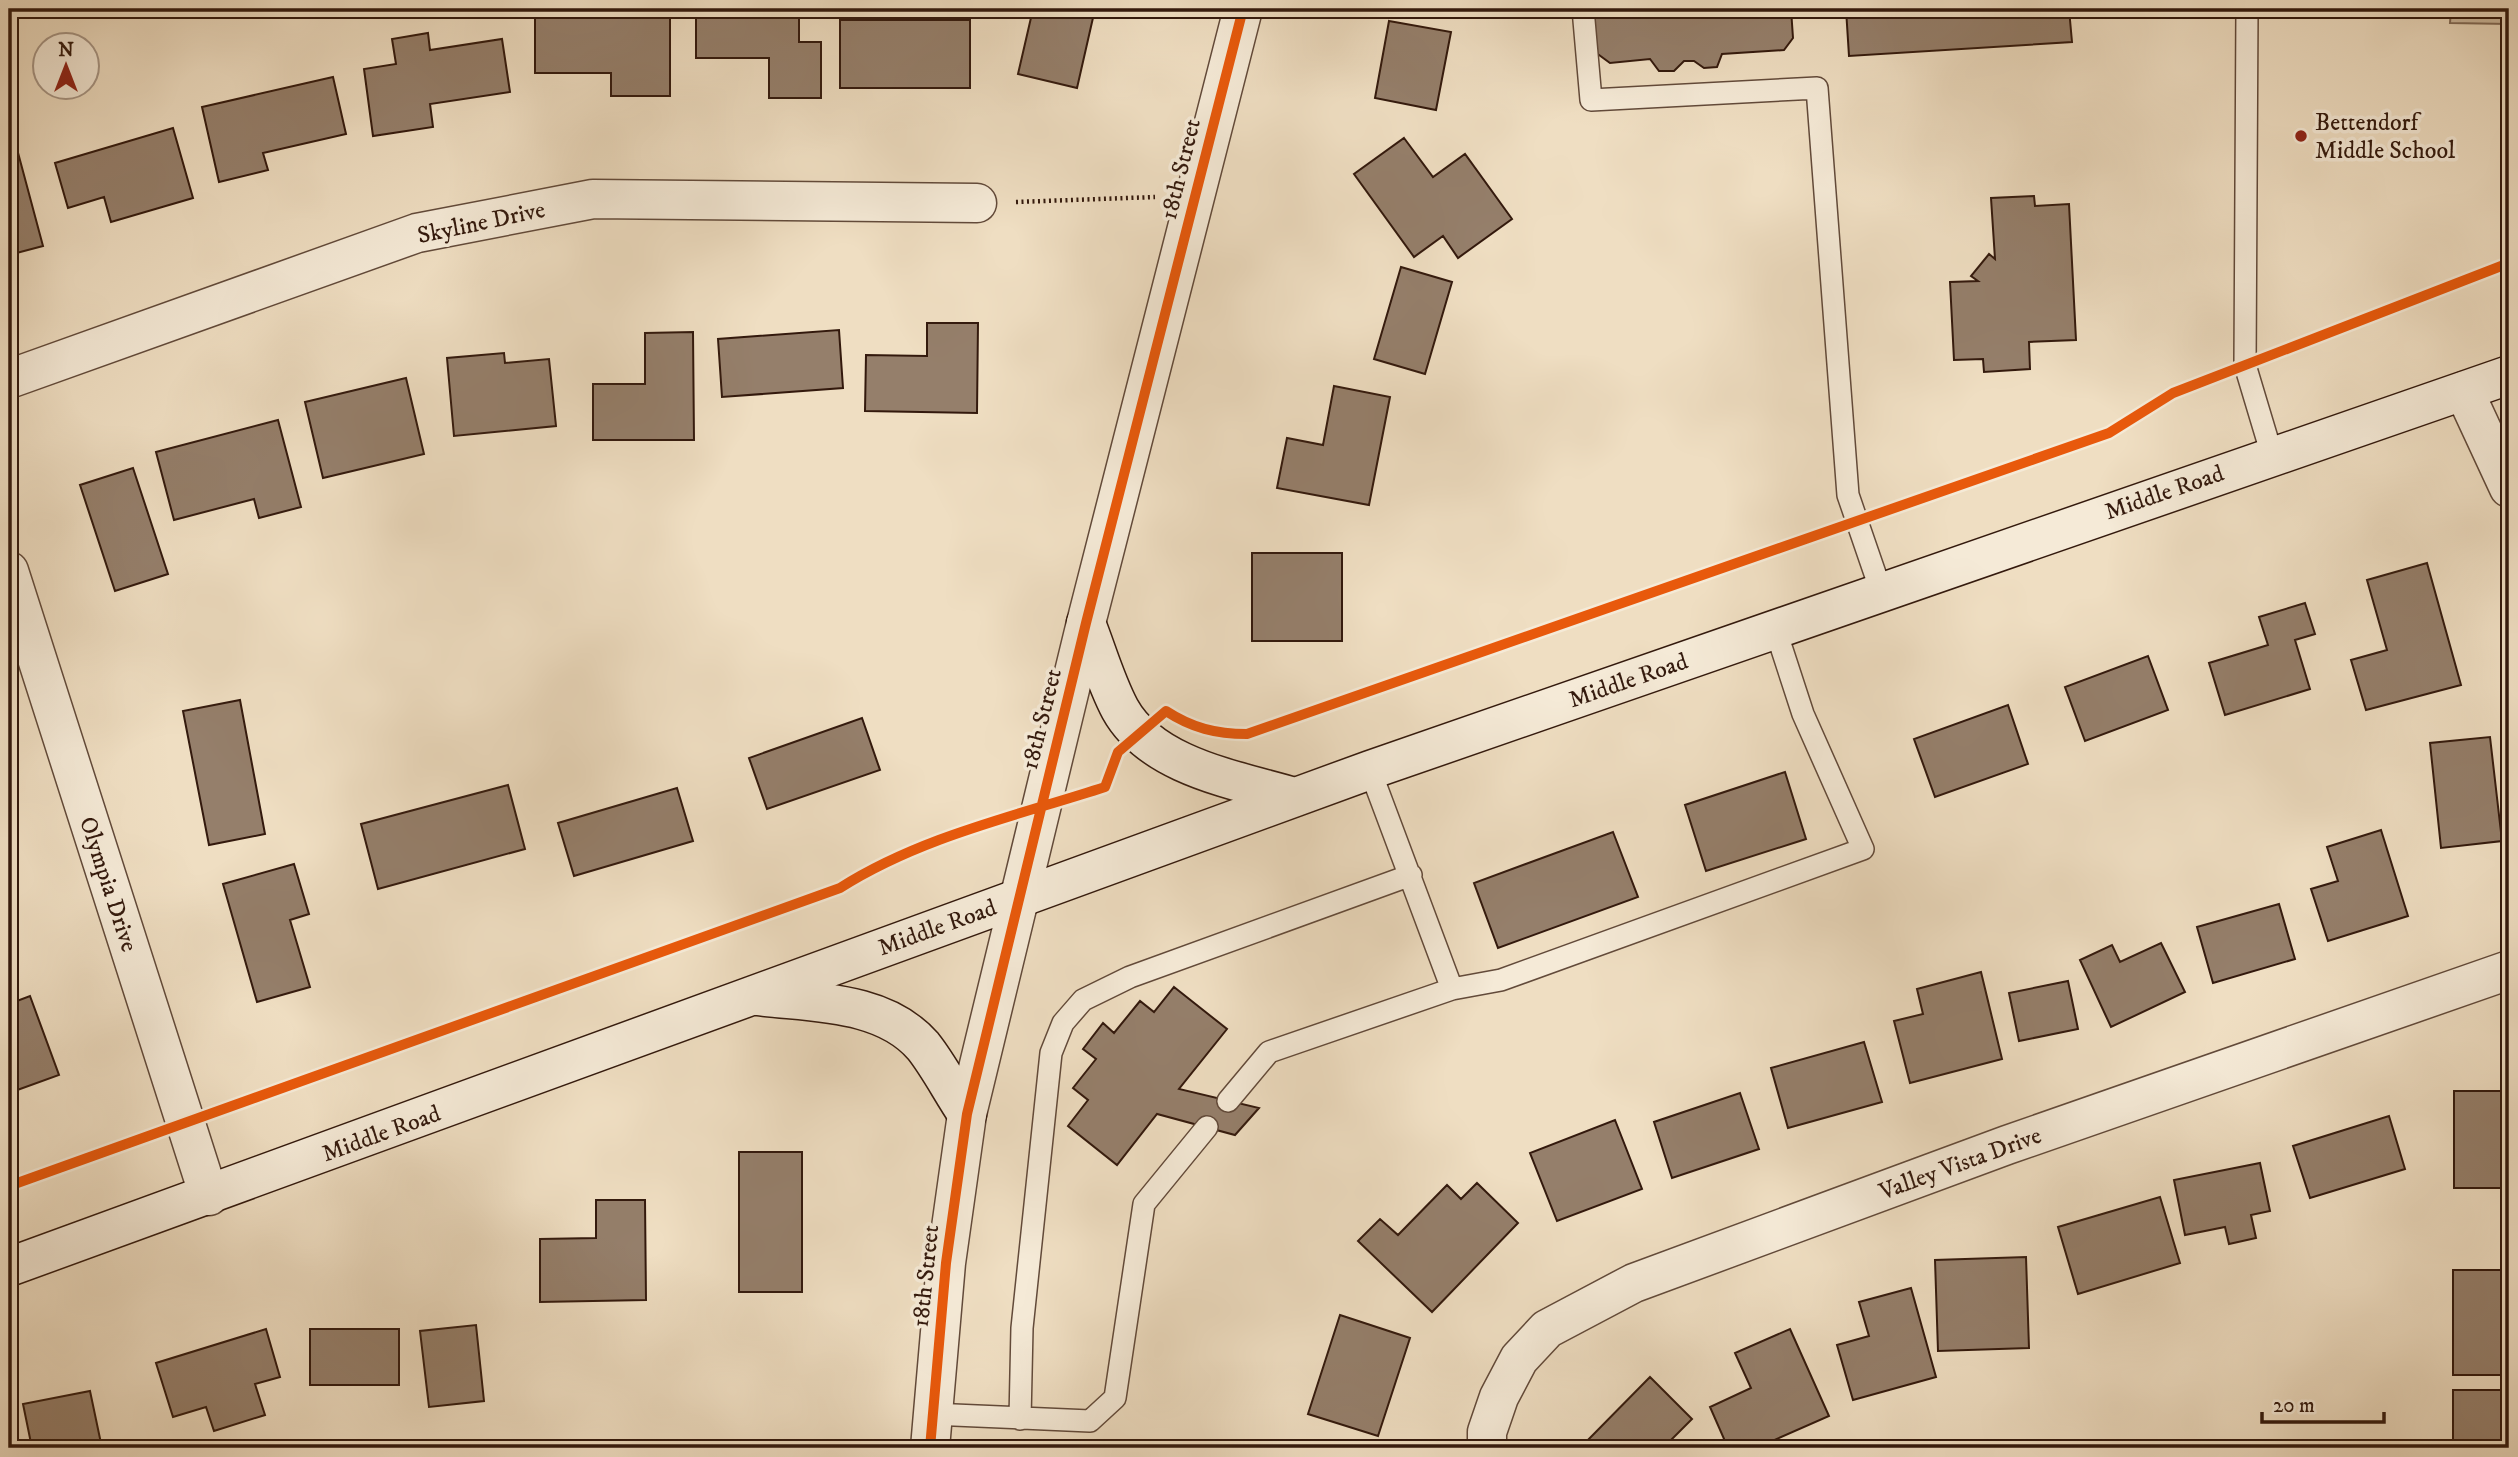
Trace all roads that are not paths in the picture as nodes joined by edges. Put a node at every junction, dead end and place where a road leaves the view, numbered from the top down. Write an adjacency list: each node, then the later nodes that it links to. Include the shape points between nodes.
1 (1243, 9): 12 (street, 18th Street)
2 (1583, 9): 11 (lane, via 1591,100 1817,88 1848,495)
3 (2247, 9): 8 (lane, via 2245,365)
4 (977, 203): 6 (street, Skyline Drive, via 593,199 417,233)
5 (2509, 375): 7 (street, Middle Road)
6 (9, 379)
7 (2464, 391): 8 (street, Middle Road); 9 (street)
8 (2272, 455): 11 (street, Middle Road)
9 (2509, 488)
10 (9, 571): 24 (street, Olympia Drive)
11 (1881, 590): 13 (street, Middle Road)
12 (1086, 623): 15 (street, via 1120,710 1140,733 1180,764); 17 (street, 18th Street)
13 (1775, 628): 14 (street, Middle Road); 19 (lane, via 1803,714 1863,849 1501,980)
14 (1370, 770): 15 (street, Middle Road); 16 (lane)
15 (1294, 797): 17 (street, Middle Road)
16 (1411, 875): 19 (lane); 26 (lane, via 1130,976 1083,1000 1063,1023 1049,1066 1022,1328)
17 (1018, 897): 20 (street, Middle Road); 22 (street, 18th Street)
18 (2509, 970): 28 (street, Valley Vista Drive, via 2007,1145 1634,1283 1547,1329 1520,1359 1499,1397 1487,1432)
19 (1452, 989): 21 (lane, via 1269,1052)
20 (752, 995): 22 (street, Middle Road, via 864,1009 890,1021 922,1045); 24 (street, Middle Road)
21 (1228, 1101)
22 (967, 1114): 27 (street, 18th Street, via 946,1262)
23 (1207, 1127): 26 (lane, via 1144,1204 1115,1398 1090,1421)
24 (209, 1196): 25 (street, Middle Road)
25 (9, 1267)
26 (1020, 1419): 27 (lane)
27 (931, 1431)
28 (1487, 1448)

